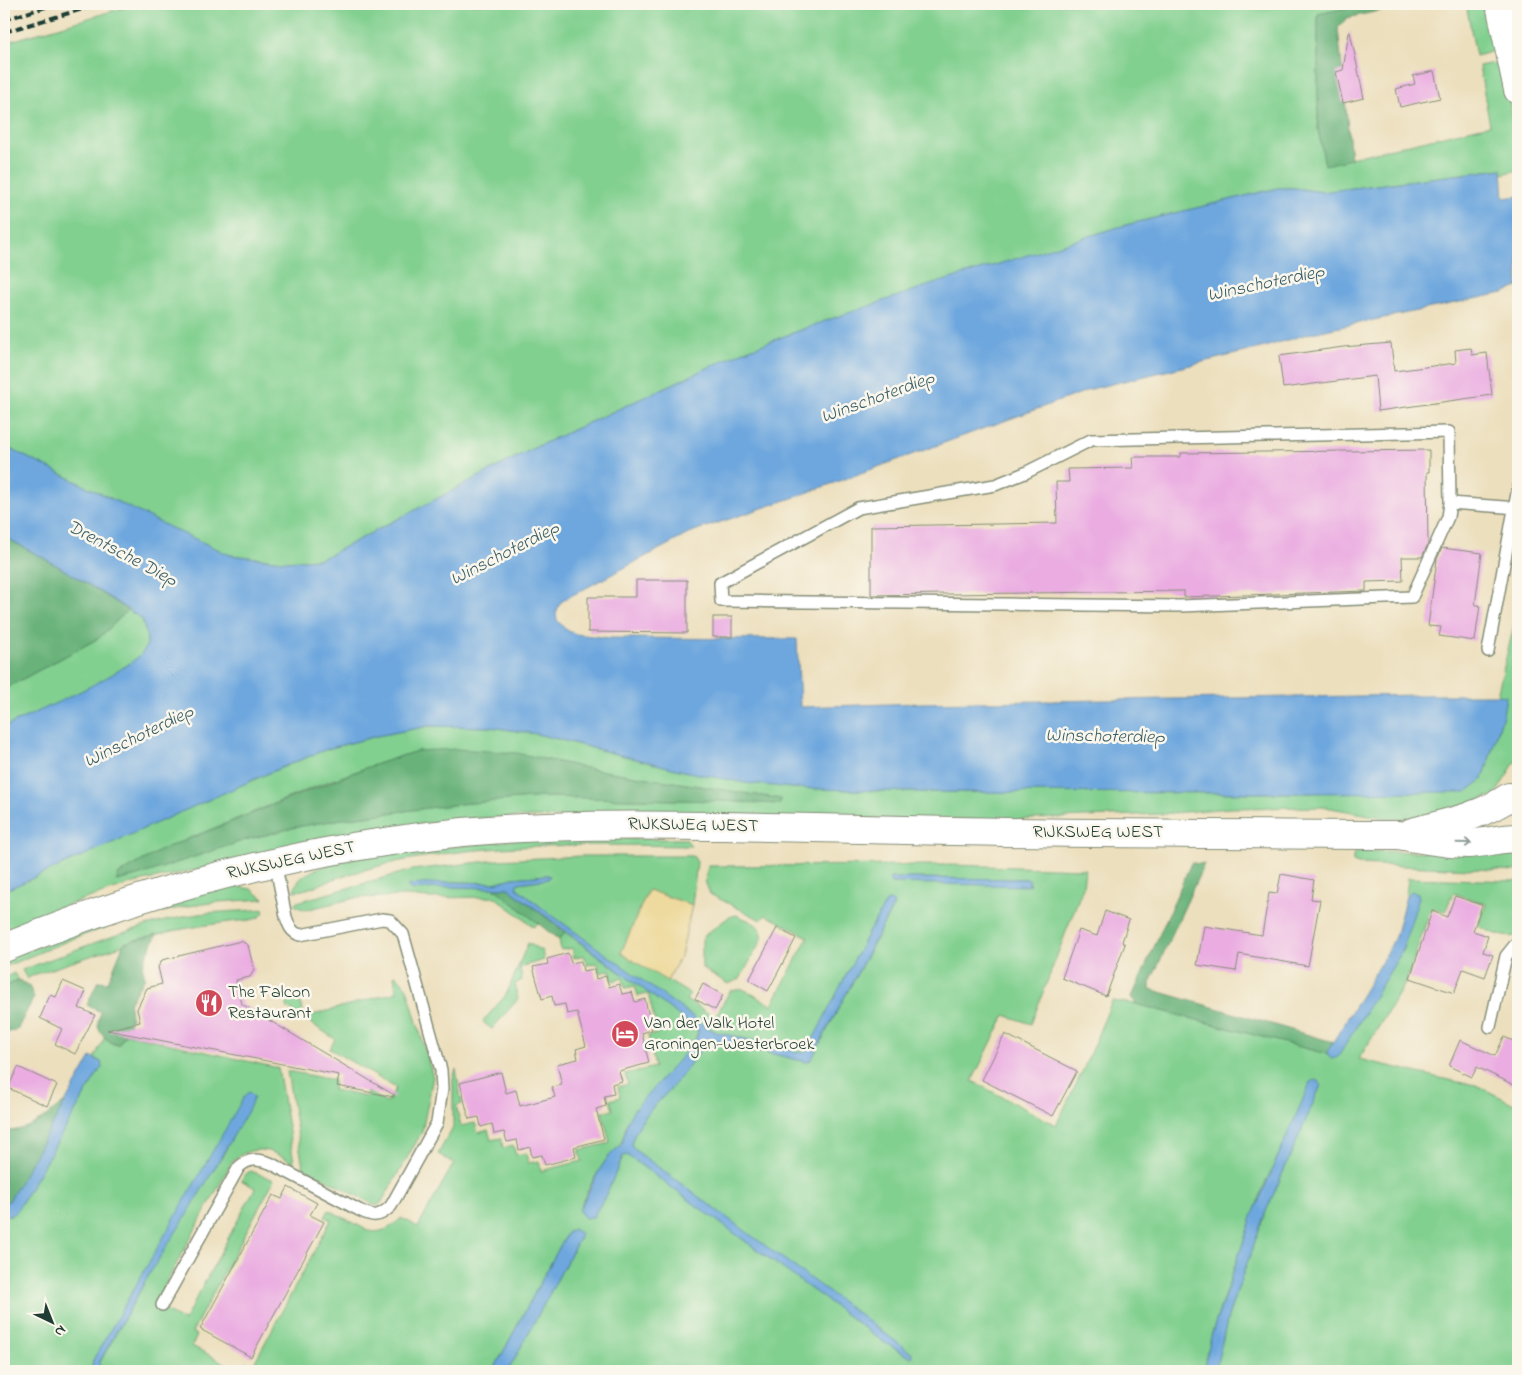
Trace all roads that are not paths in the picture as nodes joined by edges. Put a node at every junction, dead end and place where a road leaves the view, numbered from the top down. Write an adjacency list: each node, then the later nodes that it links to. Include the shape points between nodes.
1 (1500, 4): 2 (main road)
2 (1518, 90)
3 (1518, 488): 5 (lane)
4 (1450, 503): 4 (lane, via 1449,432 1091,440 995,485 858,508 720,583 721,601 1180,606 1412,597 1448,517); 5 (lane)
5 (1516, 508): 6 (lane)
6 (1488, 650)
7 (1514, 787): 8 (main road, RIJKSWEG WEST, via 1497,805 1465,819); 9 (main road, via 1509,814)
8 (1398, 835): 9 (main road, RIJKSWEG WEST, one-way to 9, via 1468,844); 10 (main road, RIJKSWEG WEST, via 644,825 539,827 463,832 338,849)
9 (1518, 837)
10 (275, 862): 12 (main road, RIJKSWEG WEST, via 176,888); 14 (lane, via 286,917 295,934 382,919 390,920 403,934 441,1070 437,1123 391,1206 380,1215 358,1210 270,1163 253,1160 244,1163)
11 (1518, 941): 13 (lane, via 1506,956)
12 (4, 948)
13 (1490, 1028)
14 (162, 1305)

